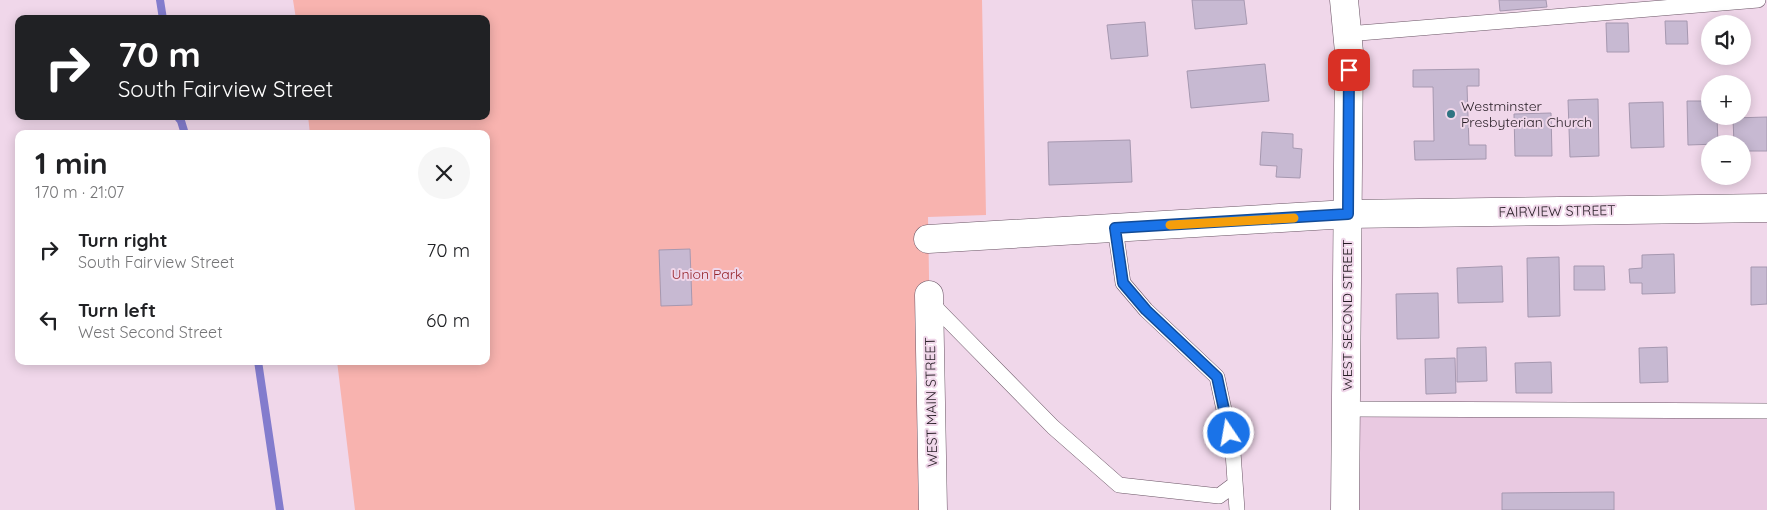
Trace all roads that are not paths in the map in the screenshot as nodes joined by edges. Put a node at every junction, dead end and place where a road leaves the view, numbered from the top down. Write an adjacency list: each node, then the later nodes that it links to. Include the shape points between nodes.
1 (1344, 0): 3 (street, WEST SECOND STREET)
2 (1758, 0): 3 (lane)
3 (1347, 34): 5 (street, WEST SECOND STREET)
4 (1767, 208): 5 (street, FAIRVIEW STREET)
5 (1348, 214): 6 (street, FAIRVIEW STREET); 9 (street, WEST SECOND STREET)
6 (1115, 228): 7 (street, FAIRVIEW STREET); 11 (lane, via 1123,283 1146,310 1217,377 1233,452)
7 (928, 239)
8 (929, 295): 11 (lane, via 938,310 1053,426 1119,485 1219,496); 12 (street, WEST MAIN STREET)
9 (1346, 409): 10 (lane); 14 (street, WEST SECOND STREET)
10 (1767, 411)
11 (1235, 484): 13 (lane)
12 (933, 510)
13 (1237, 510)
14 (1345, 510)

